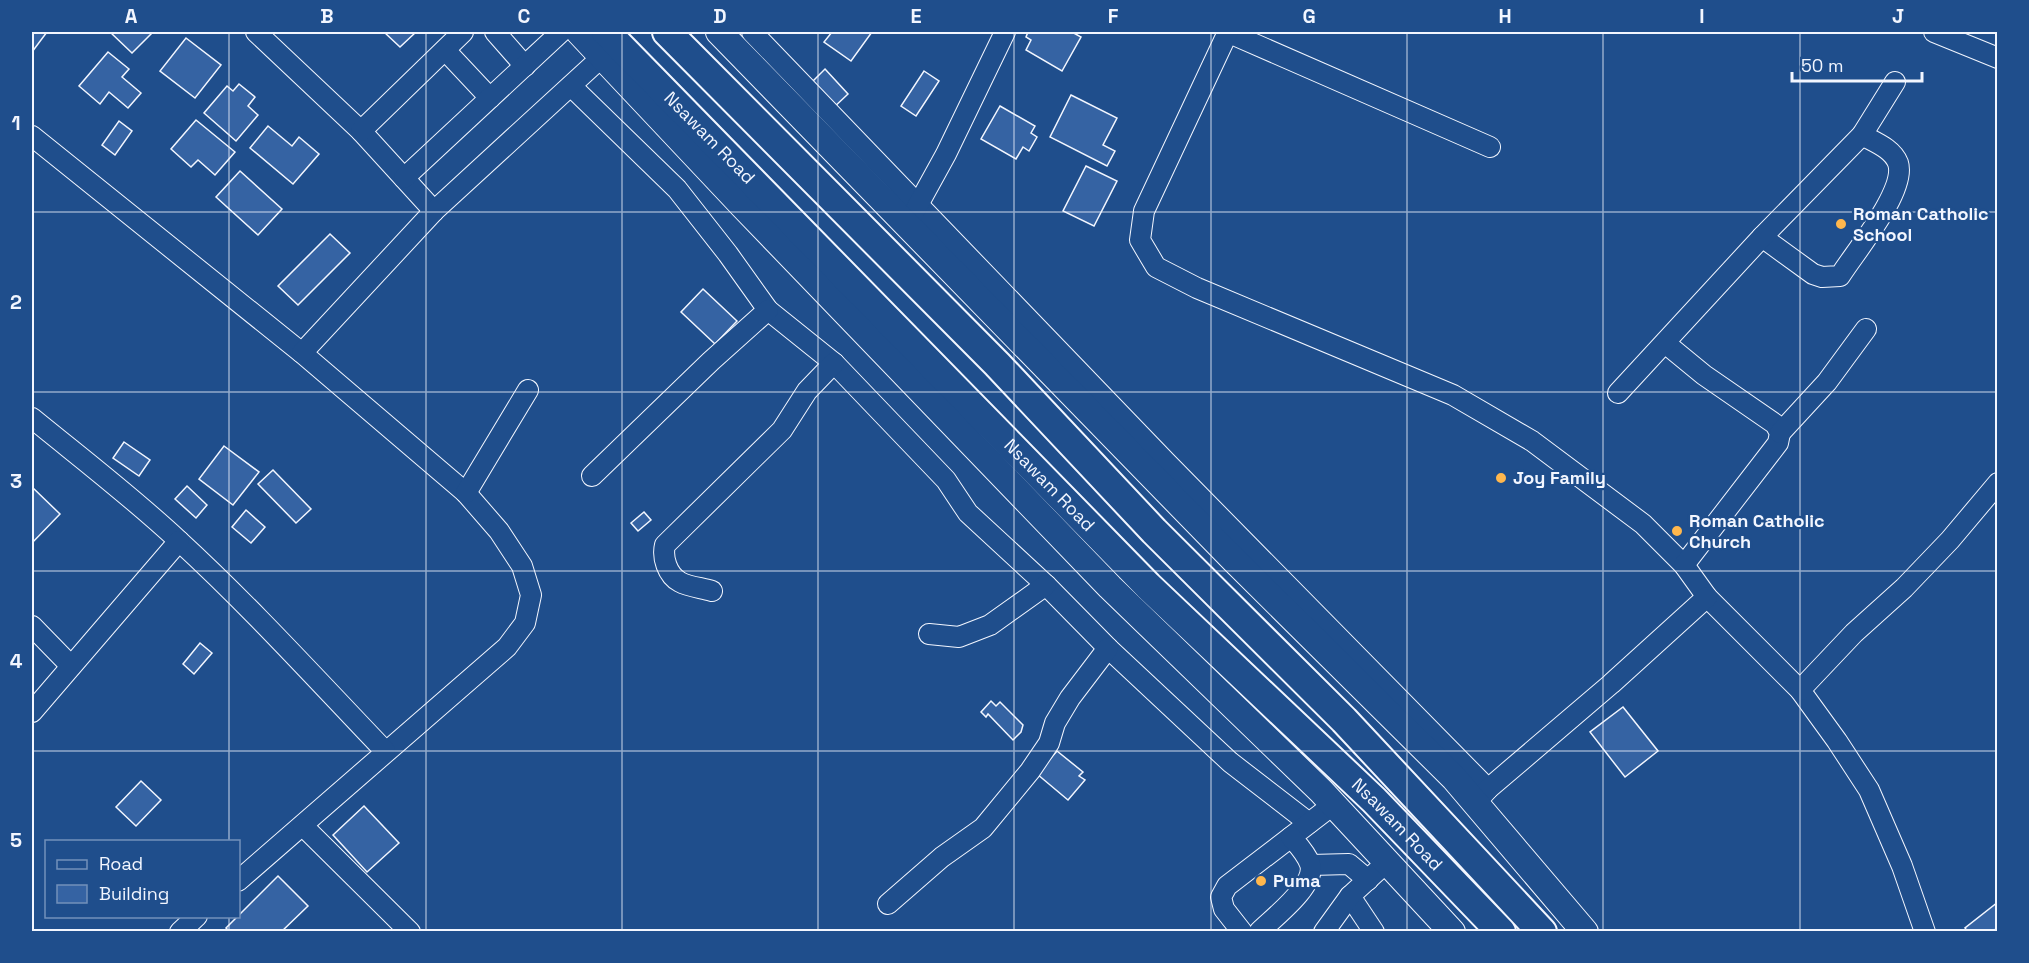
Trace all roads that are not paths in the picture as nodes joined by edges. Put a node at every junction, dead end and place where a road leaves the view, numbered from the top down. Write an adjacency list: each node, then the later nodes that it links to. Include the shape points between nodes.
1 (256, 32): 19 (street)
2 (464, 32): 13 (street)
3 (495, 32): 15 (street)
4 (561, 32): 15 (street)
5 (579, 32): 12 (main road)
6 (668, 32): 71 (highway, Nsawam Road, via 997,364 1154,531 1344,720)
7 (719, 32): 25 (main road)
8 (752, 32): 25 (street)
9 (1005, 32): 25 (street)
10 (1228, 32): 22 (street); 40 (street, via 1144,212 1140,240 1156,267 1197,288 1453,395 1532,441 1604,493 1643,524)
11 (1934, 32): 14 (street)
12 (605, 44): 17 (street); 52 (main road, via 742,205 1110,586); 70 (highway, Nsawam Road, via 1148,586 1374,800)
13 (445, 50): 18 (street); 19 (street)
14 (1998, 58)
15 (525, 66): 18 (street)
16 (1895, 82): 20 (street)
17 (571, 86): 24 (street); 27 (street, via 677,189)
18 (490, 98): 23 (street)
19 (362, 131): 23 (street)
20 (1862, 135): 26 (street); 26 (street, via 1889,150 1898,163 1899,179 1892,198 1840,276 1822,278 1814,274)
21 (32, 136): 30 (street)
22 (1490, 147)
23 (404, 178): 24 (street)
24 (435, 212): 30 (street)
25 (913, 214): 51 (main road, via 1234,560 1454,778)
26 (1762, 237): 29 (street)
27 (768, 310): 31 (street); 36 (street)
28 (1866, 329): 35 (street, via 1827,382)
29 (1665, 343): 33 (street); 35 (street, via 1775,424)
30 (302, 353): 38 (street)
31 (834, 363): 41 (street, via 946,480 968,513); 42 (street, via 807,392 782,430 665,544 663,553 671,574 680,582)
32 (528, 390): 38 (street)
33 (1618, 393)
34 (32, 418): 39 (street)
35 (1780, 433): 40 (street, via 1778,443)
36 (592, 476)
37 (1998, 483): 48 (street, via 1950,540)
38 (466, 493): 50 (street, via 499,531 522,566 531,595 525,623 507,647)
39 (179, 540): 47 (street); 50 (street)
40 (1684, 565): 43 (street)
41 (1046, 585): 45 (street, via 990,625 959,637); 46 (street)
42 (712, 591)
43 (1707, 597): 48 (street); 51 (street)
44 (32, 626): 47 (street)
45 (929, 634)
46 (1108, 648): 53 (street, via 1230,762); 61 (street, via 1055,723 1049,743 1030,771 983,828 942,856)
47 (71, 666): 49 (street)
48 (1800, 690): 73 (street, via 1869,790)
49 (32, 712)
50 (386, 752): 54 (street)
51 (1481, 796): 72 (main road)
52 (1334, 804): 53 (street); 56 (main road)
53 (1309, 823): 55 (street)
54 (303, 826): 58 (street); 64 (street)
55 (1291, 837): 57 (street); 65 (street, via 1227,886 1221,897 1224,909)
56 (1387, 862): 59 (street); 69 (main road)
57 (1311, 865): 59 (street, via 1349,864); 66 (street, via 1305,887)
58 (240, 879)
59 (1368, 880): 60 (street)
60 (1350, 896): 67 (street); 68 (street)
61 (888, 904)
62 (195, 918): 63 (street)
63 (180, 932)
64 (410, 932)
65 (1242, 932)
66 (1259, 932)
67 (1324, 932)
68 (1374, 932)
69 (1452, 932)
70 (1501, 932)
71 (1542, 932)
72 (1585, 932)
73 (1925, 932)

